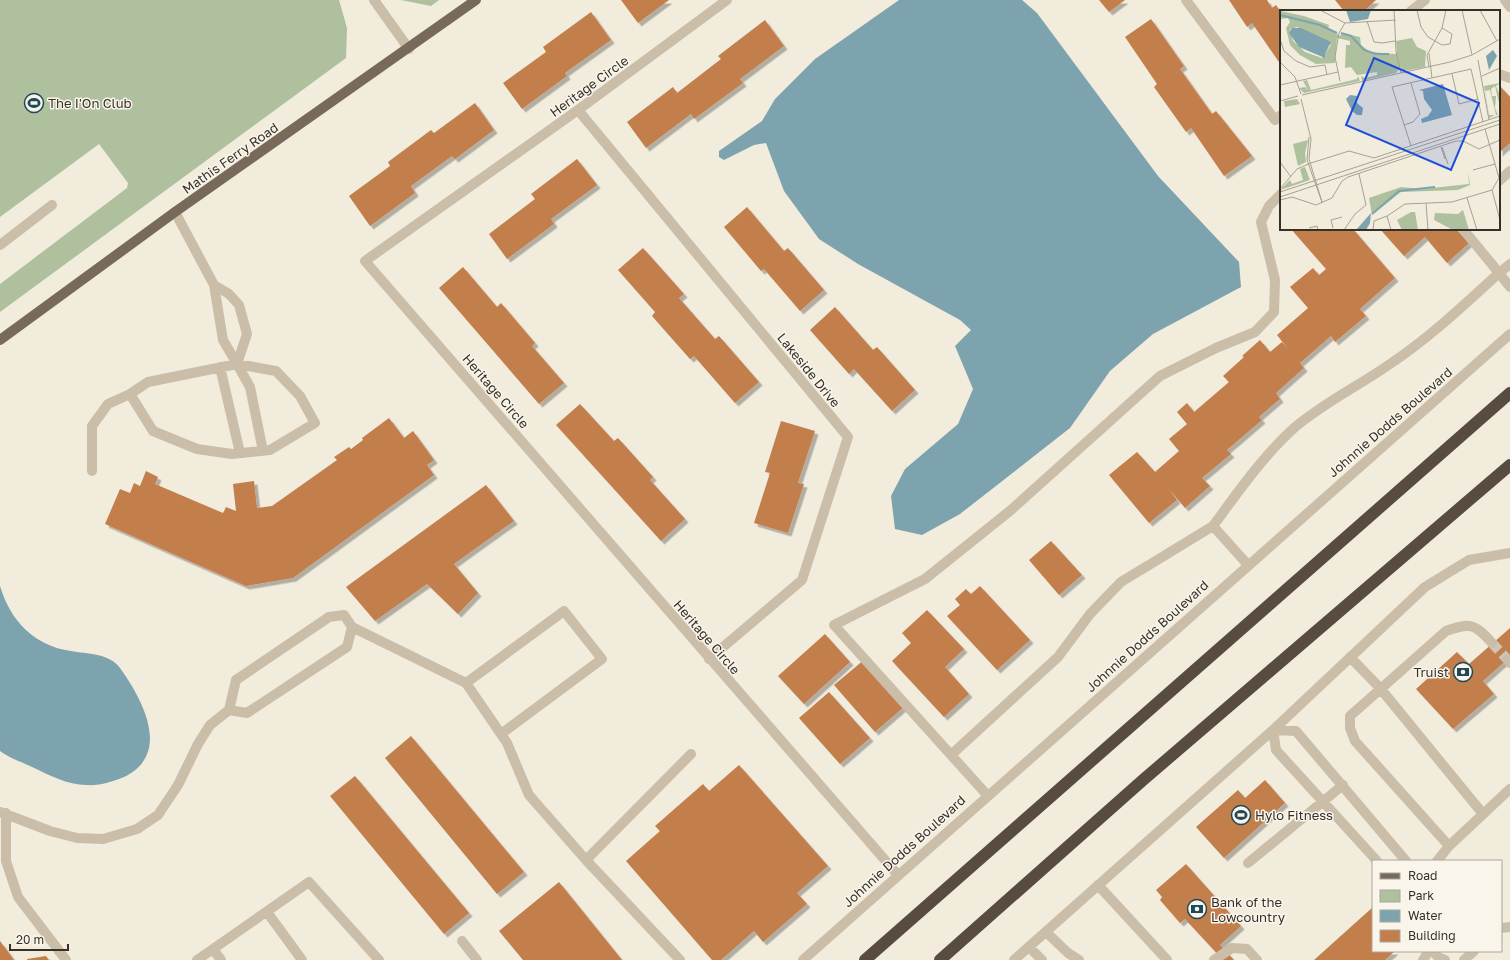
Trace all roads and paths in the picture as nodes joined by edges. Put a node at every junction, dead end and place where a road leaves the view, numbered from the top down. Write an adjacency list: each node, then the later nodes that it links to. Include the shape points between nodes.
1 (374, 0): 9 (street)
2 (476, 0): 9 (main road, Mathis Ferry Road)
3 (727, 0): 12 (street, Heritage Circle)
4 (1186, 0): 13 (street, via 1275,120)
5 (1424, 0): 8 (street)
6 (1505, 0): 7 (street)
7 (1510, 7)
8 (1412, 10)
9 (408, 49): 18 (main road, Mathis Ferry Road)
10 (1500, 74): 11 (street)
11 (1510, 78)
12 (578, 110): 41 (street, Lakeside Drive, via 848,438 802,580); 41 (street, Heritage Circle, via 366,261)
13 (1280, 116)
14 (1510, 171): 15 (street)
15 (1500, 180)
16 (1280, 195): 48 (street, via 1269,206 1261,222 1275,280 1274,312 1255,332 1160,376 1011,510 925,579 834,625)
17 (52, 205): 20 (street)
18 (176, 212): 23 (street); 26 (main road, Mathis Ferry Road)
19 (1464, 230): 22 (street)
20 (0, 245)
21 (1510, 264): 22 (street)
22 (1499, 274): 24 (street); 35 (street, via 1427,337 1389,365 1325,404 1293,429 1248,478)
23 (214, 285): 27 (street, via 223,340); 27 (street, via 229,294 239,305 247,334)
24 (1510, 287)
25 (1510, 334): 37 (street, Johnnie Dodds Boulevard)
26 (0, 340)
27 (237, 364): 28 (street); 31 (street, via 250,387); 31 (street, via 276,371 300,396 315,423 270,450)
28 (220, 367): 30 (street, via 148,382); 32 (street)
29 (1510, 393): 78 (highway)
30 (130, 394): 32 (street, via 153,431 197,449); 34 (street, via 108,404 92,426)
31 (263, 451): 32 (street)
32 (240, 453)
33 (1510, 465): 79 (highway, via 1143,780)
34 (92, 471)
35 (1213, 526): 37 (street); 48 (street, via 1121,582 1090,614 1058,657)
36 (1510, 552): 40 (street, via 1469,560 1425,586)
37 (1248, 565): 51 (street, Johnnie Dodds Boulevard)
38 (352, 627): 42 (street); 44 (street, via 348,647 247,713); 44 (street, via 344,615 329,617 236,680)
39 (1492, 643): 43 (street, via 1478,628 1462,625 1446,631)
40 (1350, 657): 43 (street); 45 (street)
41 (709, 659): 61 (street, Heritage Circle)
42 (466, 683): 46 (street); 46 (street, via 564,611 602,659)
43 (1380, 688): 54 (street); 55 (street, via 1350,716 1350,728 1355,741)
44 (229, 710): 53 (street, via 210,725 178,785 158,815 137,829 103,839 77,838 50,831)
45 (1273, 730): 49 (street, via 1296,731); 52 (street, via 1276,750); 62 (street)
46 (501, 734): 56 (street, via 529,795)
47 (691, 754): 56 (street)
48 (952, 754): 51 (street)
49 (1343, 785): 52 (street); 58 (street)
50 (1510, 789): 54 (street)
51 (988, 796): 61 (street, Johnnie Dodds Boulevard)
52 (1323, 801): 57 (street); 60 (street)
53 (3, 812): 70 (street, via 6,860 18,897)
54 (1483, 814): 55 (street)
55 (1449, 846): 59 (street)
56 (586, 860): 76 (street)
57 (1376, 860)
58 (1405, 860)
59 (1438, 860)
60 (1248, 863)
61 (898, 875): 77 (street, Johnnie Dodds Boulevard)
62 (1098, 885): 64 (street); 83 (street)
63 (266, 912): 67 (street); 73 (street); 74 (street, via 309,882)
64 (1046, 932): 66 (street); 82 (street)
65 (462, 941): 75 (street)
66 (1029, 947): 80 (street); 81 (street)
67 (213, 949): 71 (street); 72 (street)
68 (1434, 952): 86 (street)
69 (1473, 952): 87 (street)
70 (66, 960)
71 (197, 960)
72 (221, 960)
73 (302, 960)
74 (379, 960)
75 (477, 960)
76 (680, 960)
77 (803, 960)
78 (865, 960)
79 (940, 960)
80 (1014, 960)
81 (1042, 960)
82 (1079, 960)
83 (1167, 960)
84 (1214, 960): 85 (street, via 1232,948 1247,950)
85 (1257, 960)
86 (1445, 960)
87 (1464, 960)

